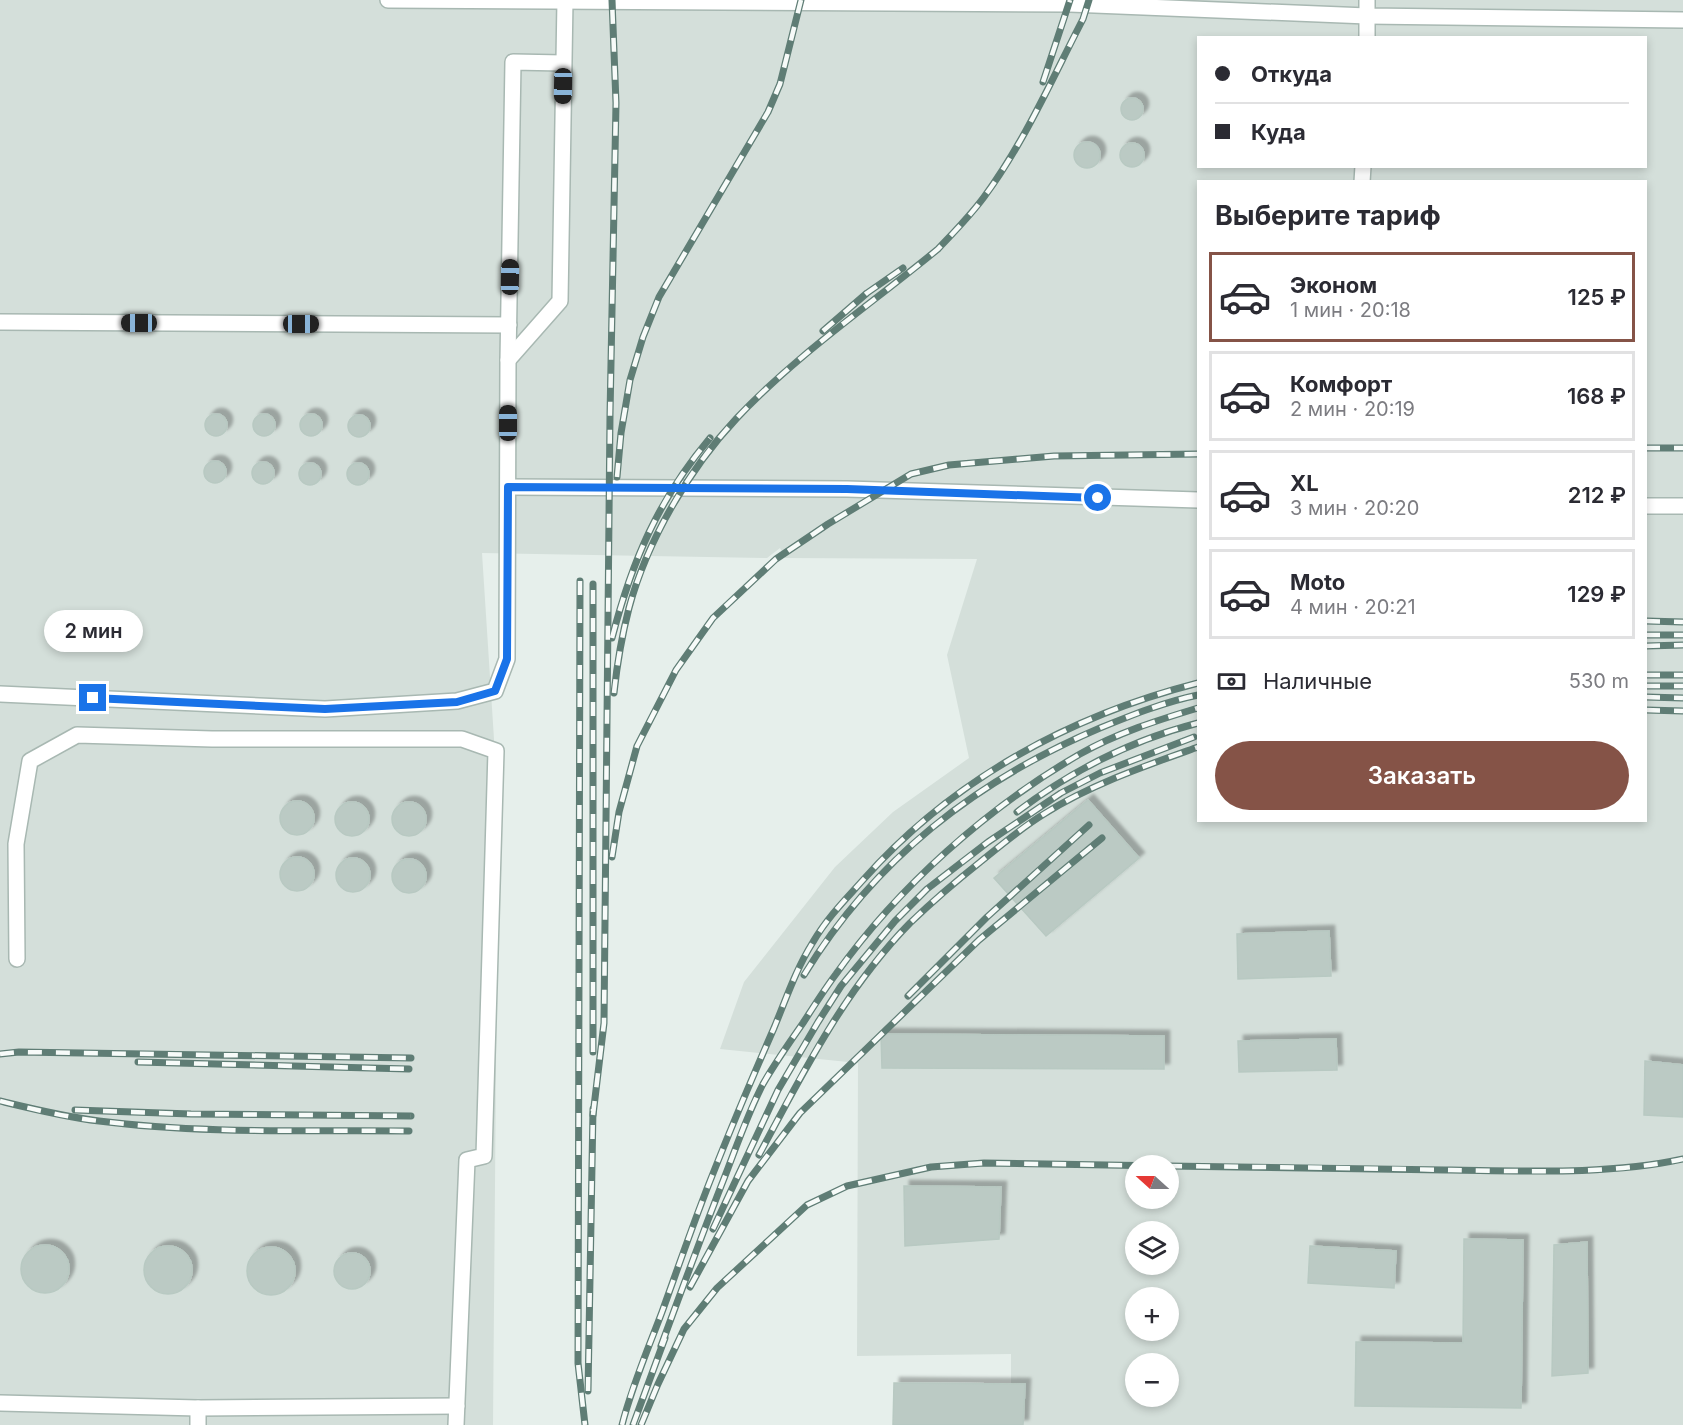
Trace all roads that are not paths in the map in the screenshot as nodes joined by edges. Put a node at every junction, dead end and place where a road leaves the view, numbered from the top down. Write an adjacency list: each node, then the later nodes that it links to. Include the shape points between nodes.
1 (388, 0): 3 (lane)
2 (1367, 0): 4 (lane)
3 (565, 1): 4 (lane, via 1070,4); 7 (lane)
4 (1367, 16): 5 (lane); 6 (lane)
5 (1683, 20)
6 (1367, 36)
7 (563, 63): 9 (lane, via 513,62); 10 (lane, via 561,301)
8 (0, 322): 9 (lane)
9 (509, 325): 10 (lane)
10 (508, 360): 11 (lane)
11 (508, 487): 12 (lane, via 847,489); 15 (lane, via 507,659 495,691 457,702 325,709)
12 (1197, 500)
13 (1647, 506): 14 (lane)
14 (1683, 506)
15 (0, 694)
16 (17, 959): 18 (lane, via 16,844 30,760 77,735 462,739 496,751 484,1156 467,1160)
17 (0, 1403): 19 (lane)
18 (457, 1407): 19 (lane); 21 (lane)
19 (198, 1408): 20 (lane)
20 (198, 1425)
21 (456, 1425)

